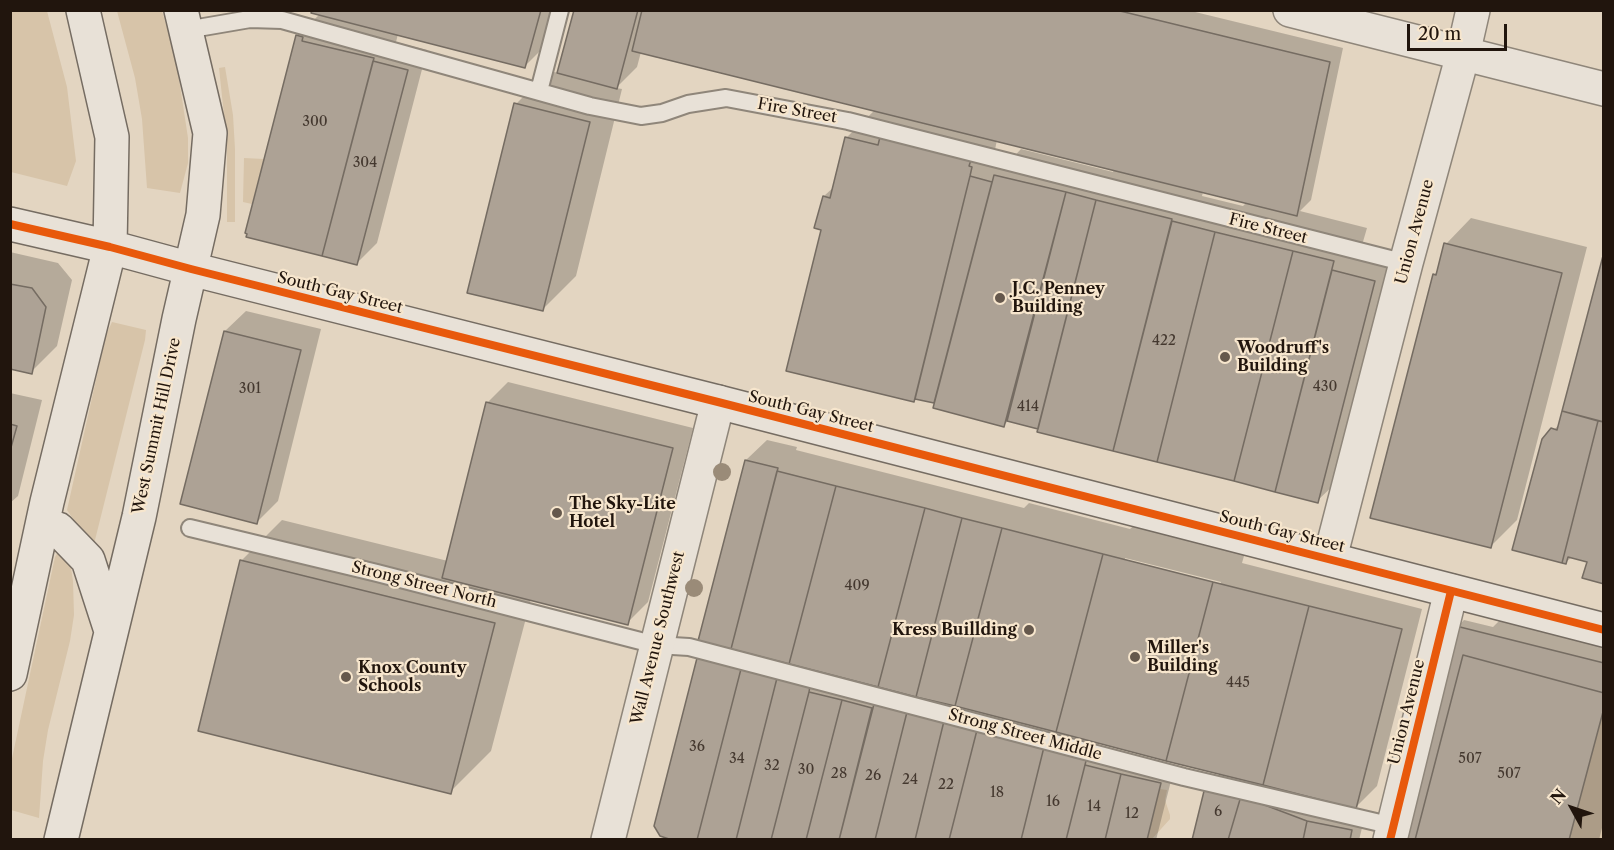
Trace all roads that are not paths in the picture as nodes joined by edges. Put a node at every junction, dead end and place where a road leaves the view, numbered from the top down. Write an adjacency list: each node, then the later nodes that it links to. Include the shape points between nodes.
1 (83, 10): 10 (main road, via 112,137)
2 (560, 10): 8 (lane)
3 (1290, 10): 6 (main road)
4 (1473, 10): 6 (main road, Union Avenue)
5 (184, 20): 8 (lane, Fire Street, via 282,20); 12 (main road, West Summit Hill Drive, via 210,133 203,215)
6 (1463, 54): 7 (main road); 11 (main road, Union Avenue)
7 (1604, 89)
8 (539, 91): 11 (lane, Fire Street, via 641,116 726,98 848,121)
9 (10, 224): 10 (main road, South Gay Street)
10 (110, 247): 12 (main road, South Gay Street); 14 (main road)
11 (1406, 263): 16 (main road, Union Avenue)
12 (191, 269): 13 (main road, South Gay Street); 19 (main road, West Summit Hill Drive)
13 (718, 402): 16 (main road, South Gay Street); 20 (main road, Wall Avenue Southwest)
14 (43, 526): 19 (main road, via 58,529 88,560); 21 (main road)
15 (190, 528): 20 (lane, Strong Street North)
16 (1330, 558): 17 (main road, South Gay Street)
17 (1450, 591): 18 (main road, South Gay Street); 22 (main road, Union Avenue)
18 (1604, 630)
19 (111, 631): 23 (main road, West Summit Hill Drive)
20 (656, 645): 22 (lane, Strong Street Middle, via 689,647); 24 (main road, Wall Avenue Southwest)
21 (10, 674)
22 (1391, 833)
23 (61, 840)
24 (608, 840)

